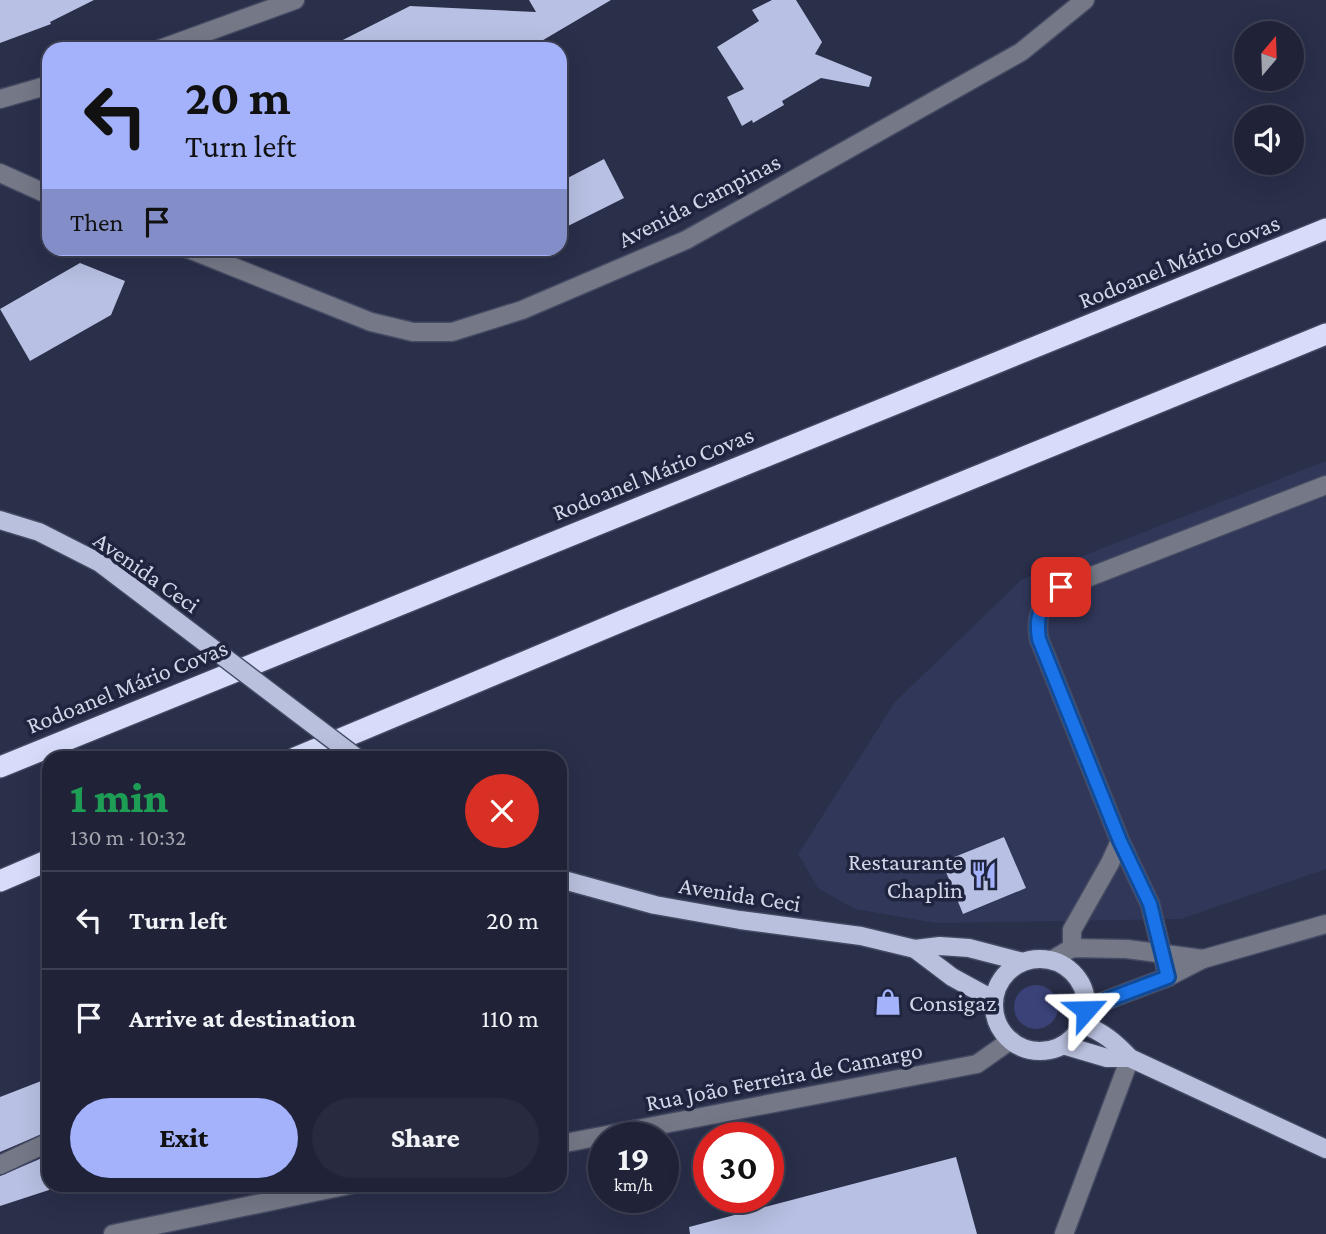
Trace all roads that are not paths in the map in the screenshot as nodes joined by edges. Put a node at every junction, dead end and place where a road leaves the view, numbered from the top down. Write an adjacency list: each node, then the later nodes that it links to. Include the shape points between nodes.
1 (295, 0): 3 (street)
2 (1085, 0): 9 (street, Avenida Campinas, via 1021,52 686,240 522,310 452,332 413,332 371,322)
3 (179, 42)
4 (42, 87): 5 (street)
5 (0, 99)
6 (0, 173): 7 (street)
7 (42, 192)
8 (1326, 229): 15 (highway, Rodoanel Mário Covas)
9 (206, 256)
10 (1326, 334): 13 (highway)
11 (1326, 485): 16 (street, via 1061,587 1042,606 1037,622 1039,639)
12 (0, 520): 14 (main road, Avenida Ceci, bridge, via 38,532 100,563)
13 (312, 751)
14 (348, 751)
15 (0, 767)
16 (1120, 841): 21 (street, via 1072,930); 23 (street, via 1150,904)
17 (42, 863): 18 (highway)
18 (0, 881)
19 (567, 881): 22 (main road, Avenida Ceci, via 655,905 861,936)
20 (1326, 924): 24 (street)
21 (1072, 947): 23 (street); 25 (street)
22 (915, 949): 26 (main road, Avenida Ceci, via 969,948); 28 (main road, Avenida Ceci)
23 (1163, 955): 24 (street); 27 (street)
24 (1203, 959): 27 (street)
25 (1052, 960): 26 (main road); 29 (main road, via 1064,965 1082,984)
26 (1023, 962): 28 (main road, via 1003,977)
27 (1168, 977): 29 (street, via 1107,1000)
28 (994, 1000): 30 (main road, via 997,1022)
29 (1084, 1017): 31 (main road); 32 (main road)
30 (1011, 1040): 31 (main road, via 1042,1051); 33 (street, Rua João Ferreira de Camargo, via 976,1064)
31 (1063, 1045): 32 (main road, via 1107,1058)
32 (1130, 1058): 35 (main road); 39 (street)
33 (567, 1143)
34 (42, 1145): 36 (street)
35 (1326, 1149)
36 (0, 1165)
37 (315, 1192): 38 (street)
38 (113, 1234)
39 (1064, 1234)

